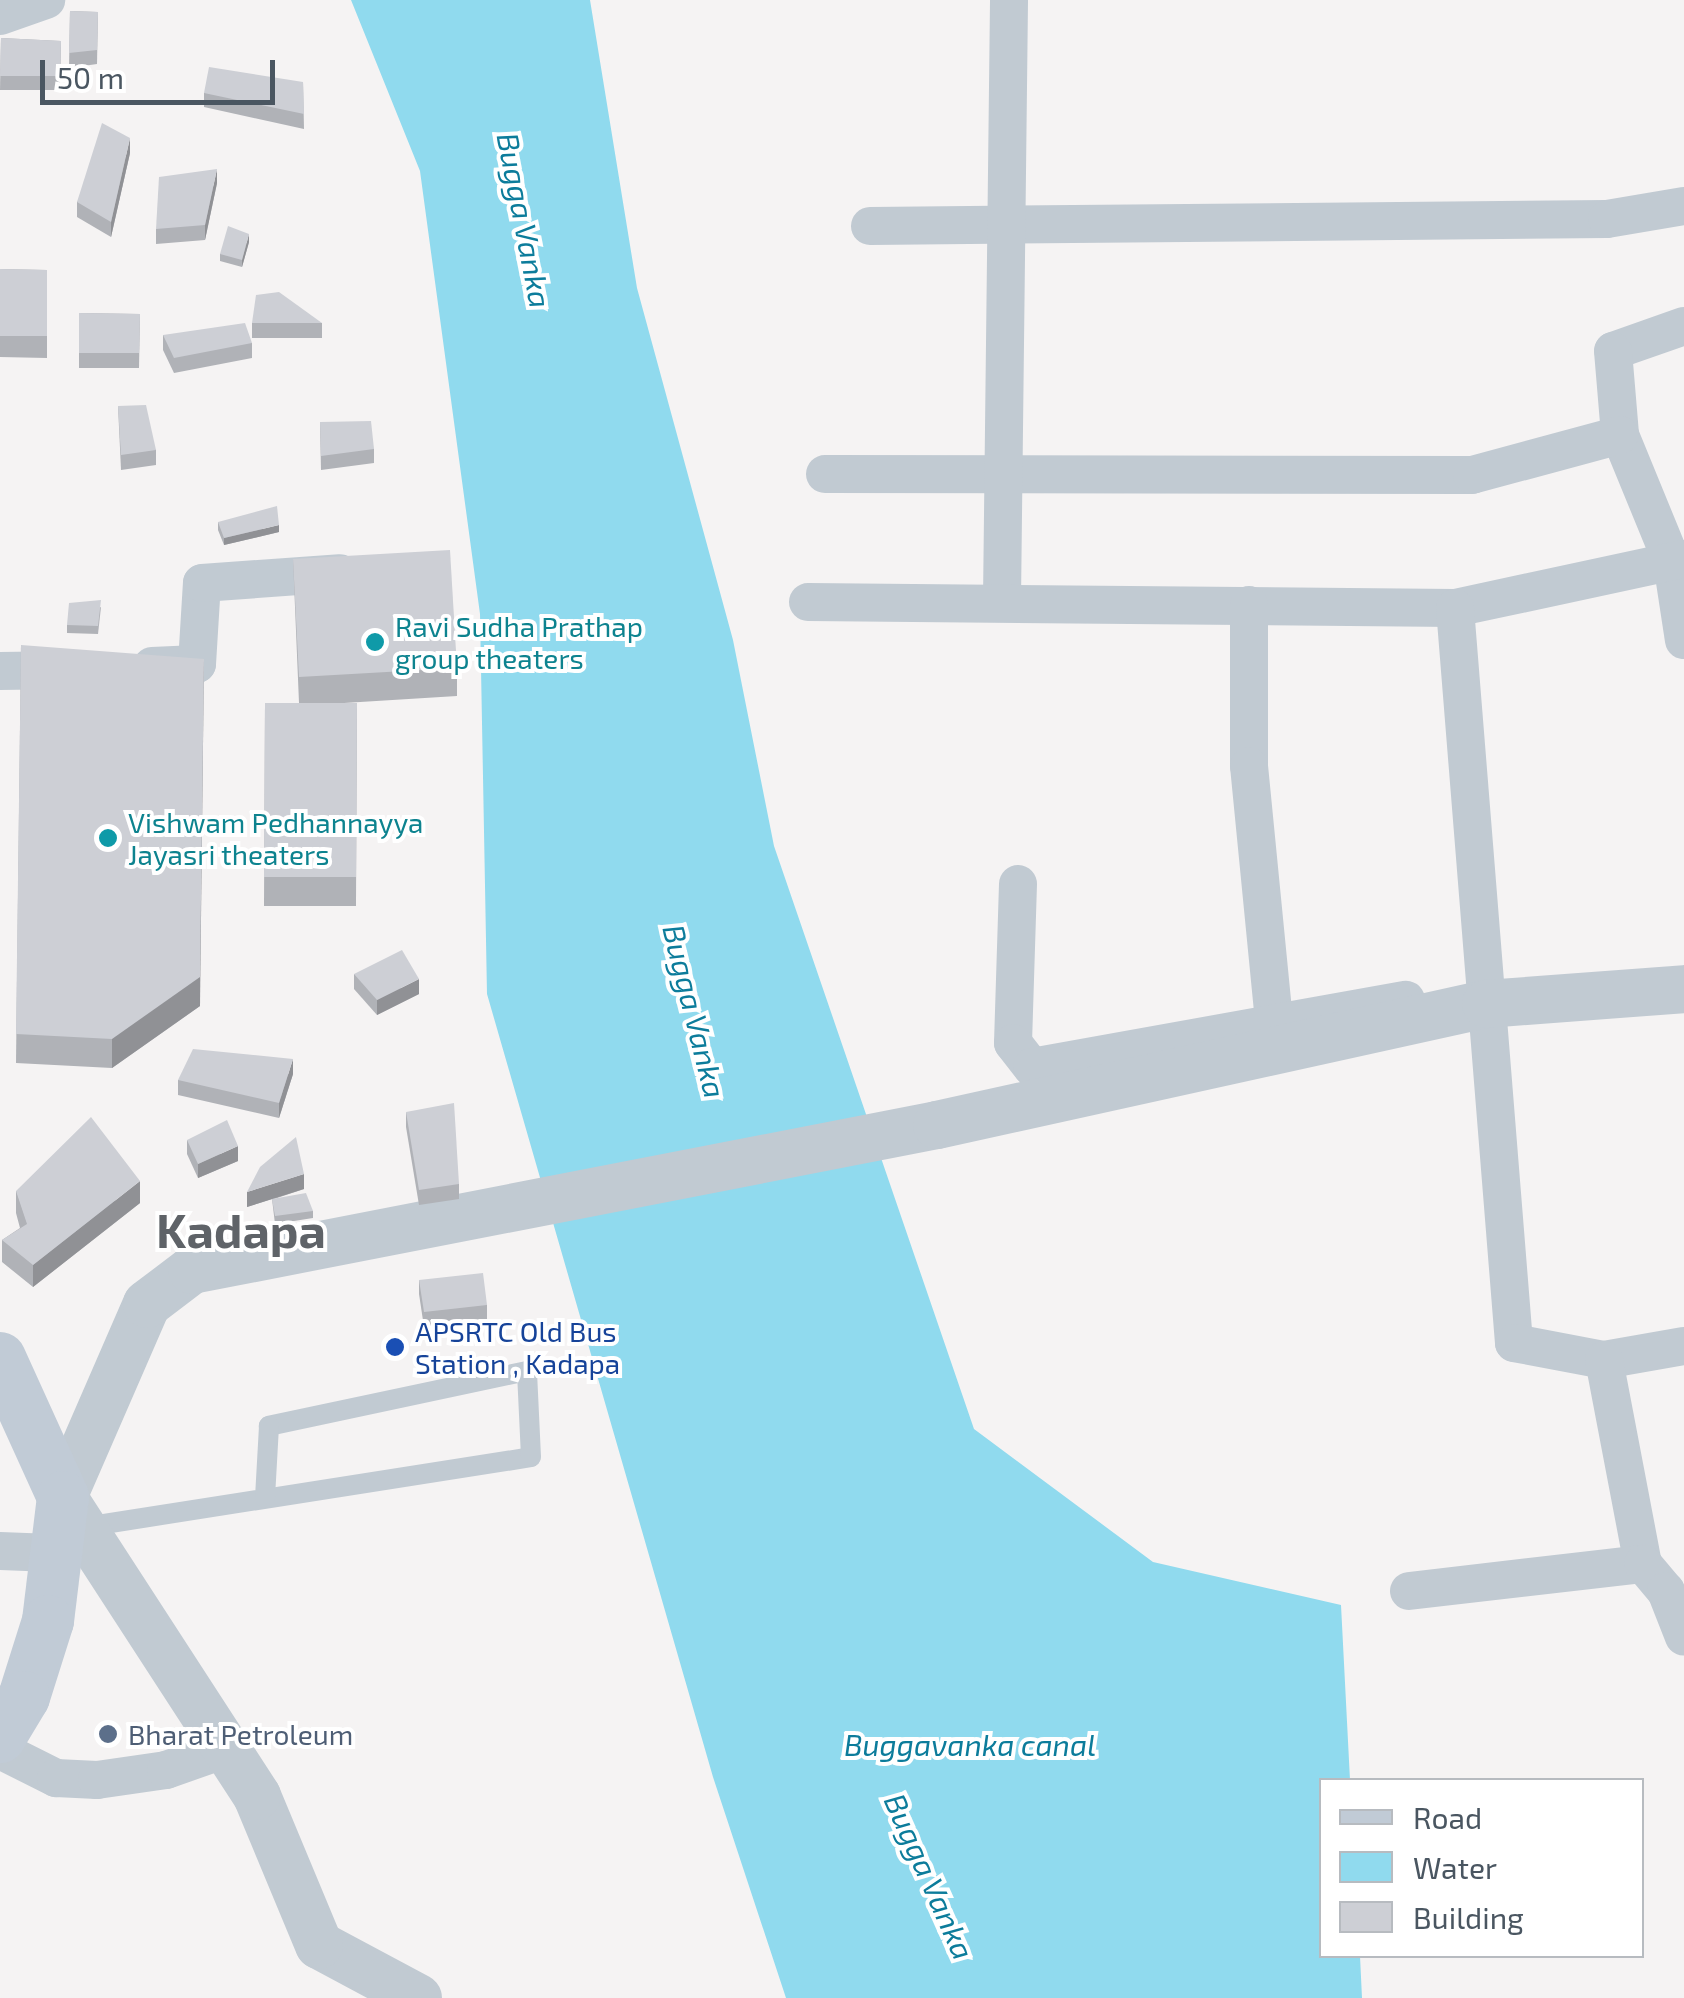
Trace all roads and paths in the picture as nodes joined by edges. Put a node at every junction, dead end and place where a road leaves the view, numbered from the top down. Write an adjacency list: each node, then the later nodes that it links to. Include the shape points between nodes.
1 (46, 0): 3 (street)
2 (1009, 0): 5 (street)
3 (0, 16)
4 (1684, 206): 5 (street, via 1607,219)
5 (1003, 222): 6 (street); 10 (street)
6 (870, 226)
7 (1684, 326): 8 (street, via 1612,350)
8 (1620, 435): 10 (street, via 1472,475); 11 (street)
9 (825, 474): 10 (street)
10 (1004, 474): 13 (street)
11 (1678, 560): 16 (street); 17 (street)
12 (386, 570): 18 (street, via 202,583 197,683)
13 (1002, 600): 14 (street); 15 (street)
14 (808, 602)
15 (1248, 605): 16 (street); 22 (street, via 1250,766)
16 (1456, 608): 21 (street)
17 (1684, 640)
18 (0, 672)
19 (1018, 884): 22 (street, via 1013,1043 1032,1067)
20 (1684, 989): 21 (street)
21 (1485, 996): 22 (street); 25 (street, via 1514,1343); 27 (street, via 937,1125 192,1270 147,1304)
22 (1274, 1022)
23 (1684, 1346): 25 (street)
24 (0, 1358): 27 (main road)
25 (1604, 1360): 29 (street)
26 (264, 1498): 26 (lane, via 531,1457 527,1371 269,1426); 27 (lane)
27 (66, 1526): 28 (street); 32 (main road, via 48,1621 24,1697); 33 (street)
28 (0, 1551)
29 (1642, 1564): 30 (street); 31 (street, via 1666,1591)
30 (1409, 1590)
31 (1684, 1636)
32 (0, 1737)
33 (226, 1748): 34 (street, via 166,1770 97,1780 56,1778); 35 (street, via 257,1796 319,1945)
34 (0, 1750)
35 (418, 1998)

